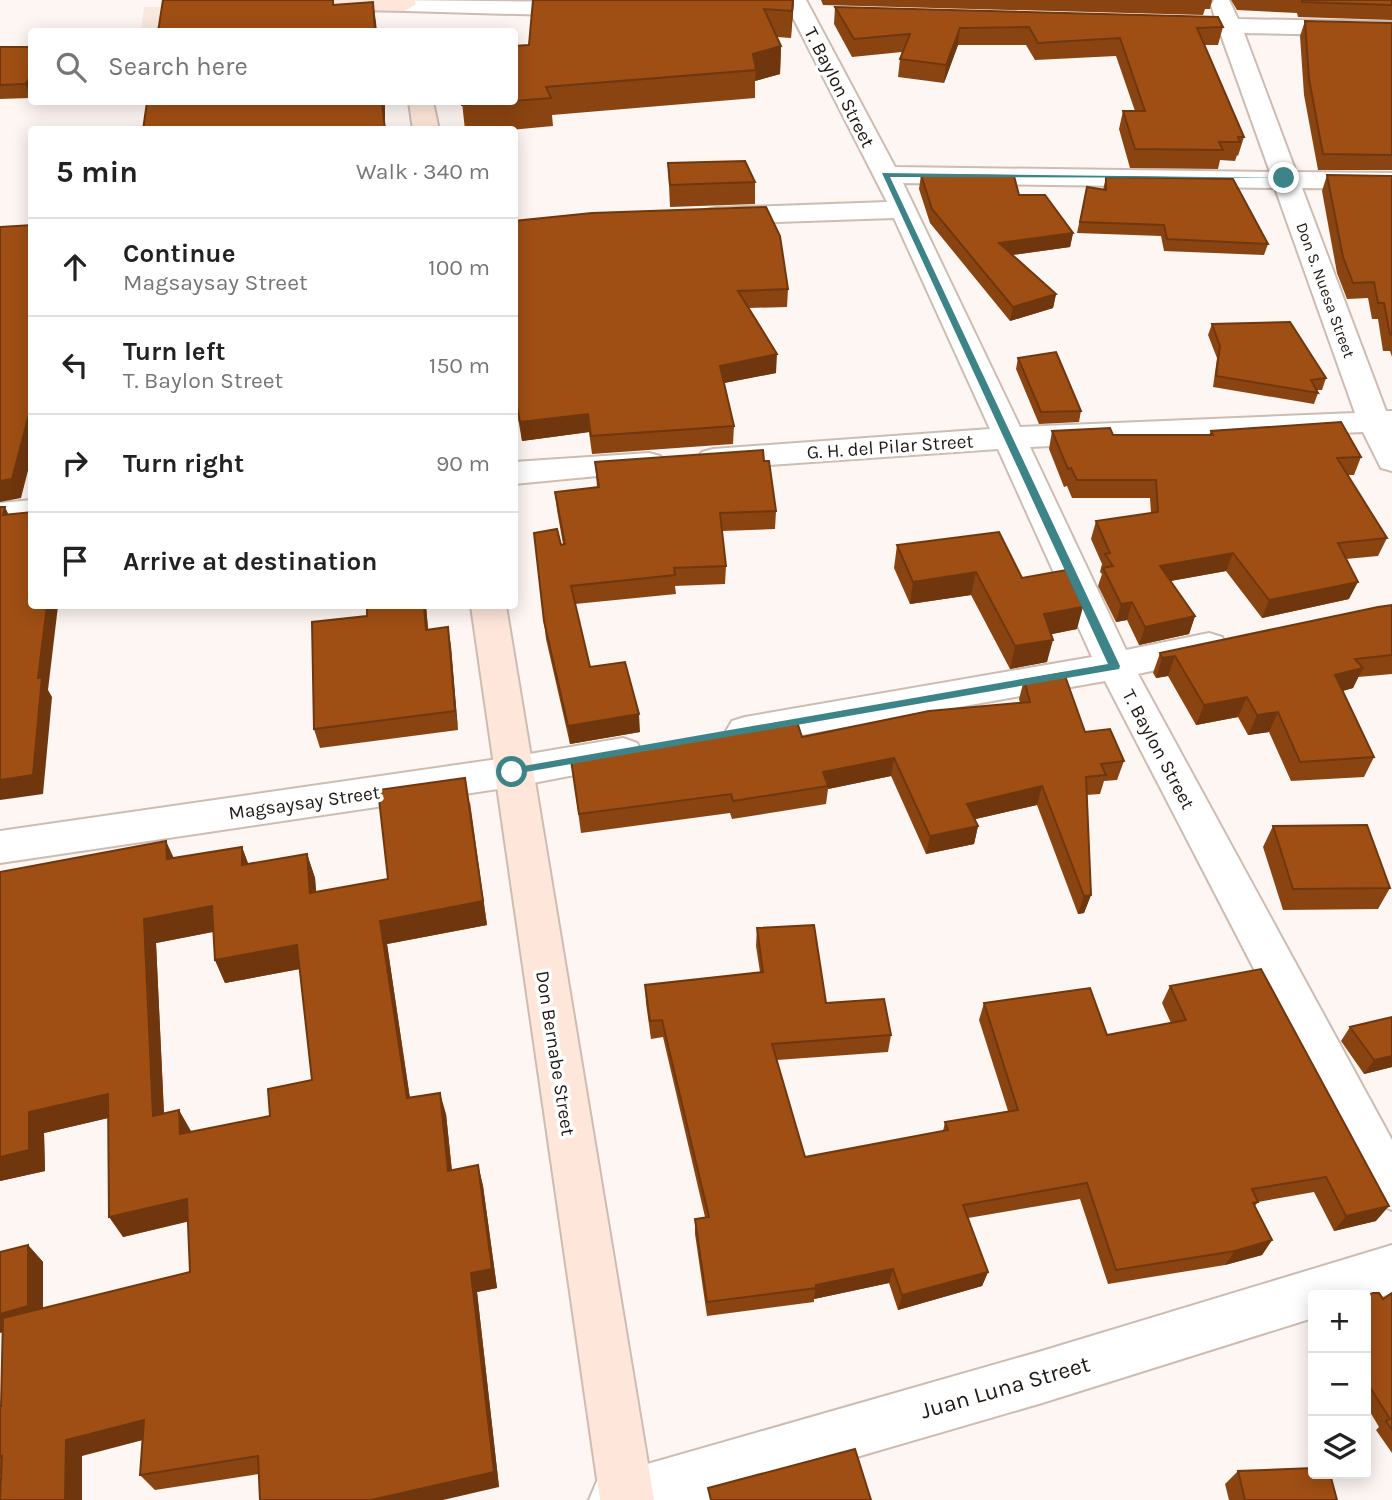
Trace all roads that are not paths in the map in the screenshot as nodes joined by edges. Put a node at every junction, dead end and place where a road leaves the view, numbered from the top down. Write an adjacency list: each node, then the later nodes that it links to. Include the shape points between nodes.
1 (216, 0): 3 (main road)
2 (1219, 0): 7 (street, Don S. Nuesa Street)
3 (405, 2): 4 (street); 8 (main road)
4 (610, 9)
5 (800, 11): 12 (street, T. Baylon Street)
6 (1147, 24): 7 (street)
7 (1230, 26): 9 (street); 13 (street, Don S. Nuesa Street)
8 (408, 28)
9 (1392, 29)
10 (422, 105): 11 (main road)
11 (425, 126)
12 (885, 175): 13 (street); 15 (street, T. Baylon Street)
13 (1284, 178): 14 (street); 17 (street, Don S. Nuesa Street)
14 (1392, 181)
15 (904, 210): 16 (street); 18 (street, T. Baylon Street)
16 (695, 217)
17 (1383, 421): 18 (street, G. H. del Pilar Street); 19 (street, Don S. Nuesa Street)
18 (1008, 438): 20 (street, G. H. del Pilar Street); 25 (street, T. Baylon Street)
19 (1392, 461)
20 (518, 473)
21 (28, 511): 22 (street)
22 (0, 514)
23 (488, 609): 28 (main road, Don Bernabe Street)
24 (1247, 638): 25 (street)
25 (1115, 666): 26 (street); 30 (street, T. Baylon Street)
26 (717, 736)
27 (663, 746): 28 (street, Magsaysay Street)
28 (512, 772): 29 (street, Magsaysay Street); 32 (main road, Don Bernabe Street)
29 (0, 847)
30 (1392, 1187)
31 (1392, 1269): 32 (street, Juan Luna Street)
32 (623, 1499)

